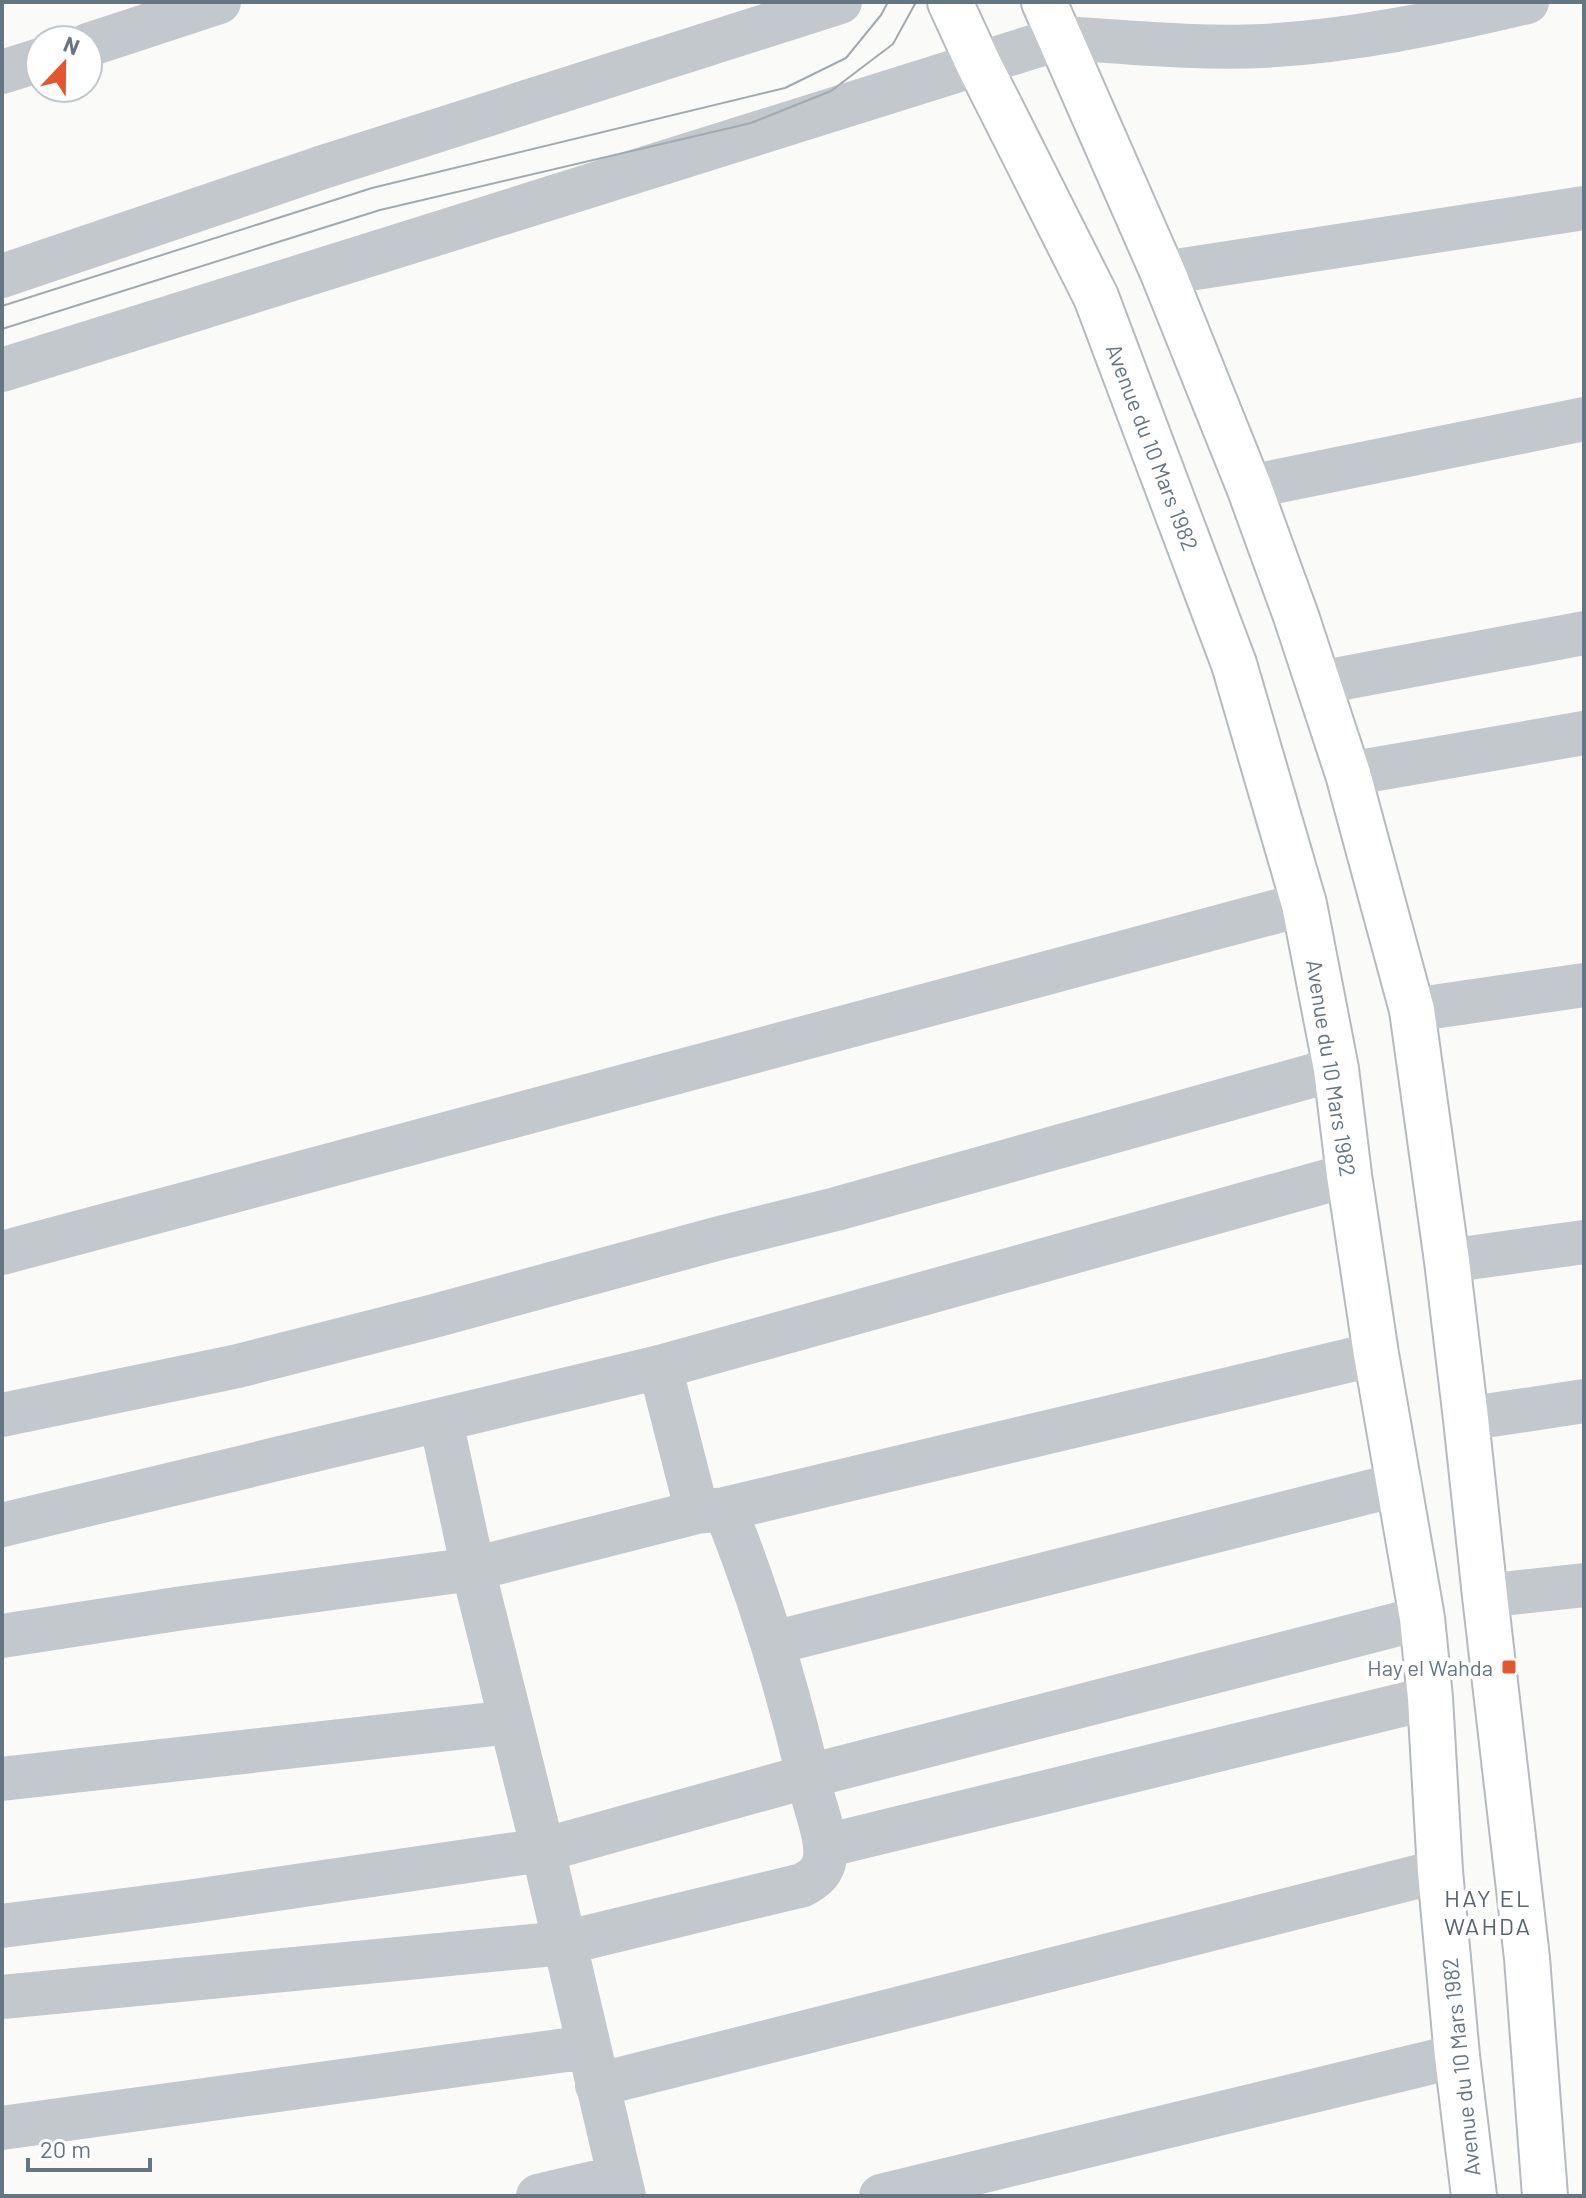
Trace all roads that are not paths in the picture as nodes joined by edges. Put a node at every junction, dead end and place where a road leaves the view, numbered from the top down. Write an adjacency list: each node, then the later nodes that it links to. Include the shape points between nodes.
1 (219, 2): 6 (street)
2 (840, 2): 12 (street)
3 (950, 2): 7 (main road, Avenue du 10 Mars 1982)
4 (1527, 2): 5 (street, via 1335,40 1261,46 1194,46)
5 (1053, 20): 7 (street); 11 (main road)
6 (104, 40)
7 (978, 63): 13 (street); 20 (main road, Avenue du 10 Mars 1982, via 1096,297 1234,664)
8 (24, 65): 9 (street)
9 (2, 72)
10 (1584, 208): 11 (street)
11 (1163, 273): 15 (main road)
12 (2, 276)
13 (2, 370)
14 (1584, 419): 15 (street)
15 (1249, 487): 17 (main road)
16 (1584, 633): 17 (street)
17 (1318, 683): 19 (main road)
18 (1584, 733): 19 (street)
19 (1348, 774): 22 (main road)
20 (1304, 904): 23 (main road, Avenue du 10 Mars 1982); 26 (street)
21 (1584, 985): 22 (street)
22 (1412, 1010): 27 (main road)
23 (1336, 1069): 24 (main road, Avenue du 10 Mars 1982); 31 (street, via 434,1316 238,1366)
24 (1349, 1175): 28 (main road, Avenue du 10 Mars 1982); 29 (street)
25 (1584, 1242): 27 (street)
26 (2, 1253)
27 (1447, 1261): 32 (main road)
28 (1376, 1354): 34 (main road, Avenue du 10 Mars 1982); 35 (street)
29 (660, 1367): 33 (street); 35 (street)
30 (1584, 1401): 32 (street)
31 (2, 1415)
32 (1466, 1419): 39 (main road)
33 (441, 1421): 36 (street); 37 (street)
34 (1400, 1484): 40 (main road, Avenue du 10 Mars 1982); 42 (street)
35 (711, 1511): 37 (street); 42 (street)
36 (2, 1525)
37 (473, 1569): 41 (street); 44 (street)
38 (1584, 1585): 39 (street)
39 (1485, 1596): 60 (main road, via 1527,1958)
40 (1422, 1618): 43 (main road, Avenue du 10 Mars 1982); 45 (street)
41 (2, 1636)
42 (773, 1643): 45 (street)
43 (1430, 1698): 47 (street); 49 (main road, Avenue du 10 Mars 1982)
44 (510, 1722): 46 (street); 48 (street)
45 (809, 1776): 47 (street); 48 (street)
46 (2, 1779)
47 (825, 1846): 51 (street, via 817,1877 803,1885)
48 (543, 1850): 50 (street); 51 (street)
49 (1440, 1871): 53 (main road, Avenue du 10 Mars 1982); 54 (street)
50 (2, 1926)
51 (564, 1943): 52 (street); 54 (street)
52 (2, 1997)
53 (1457, 2056): 57 (main road, Avenue du 10 Mars 1982); 59 (street)
54 (592, 2066): 55 (street); 56 (street)
55 (2, 2128)
56 (622, 2187): 58 (street)
57 (1469, 2195)
58 (538, 2196)
59 (881, 2196)
60 (1545, 2196)

